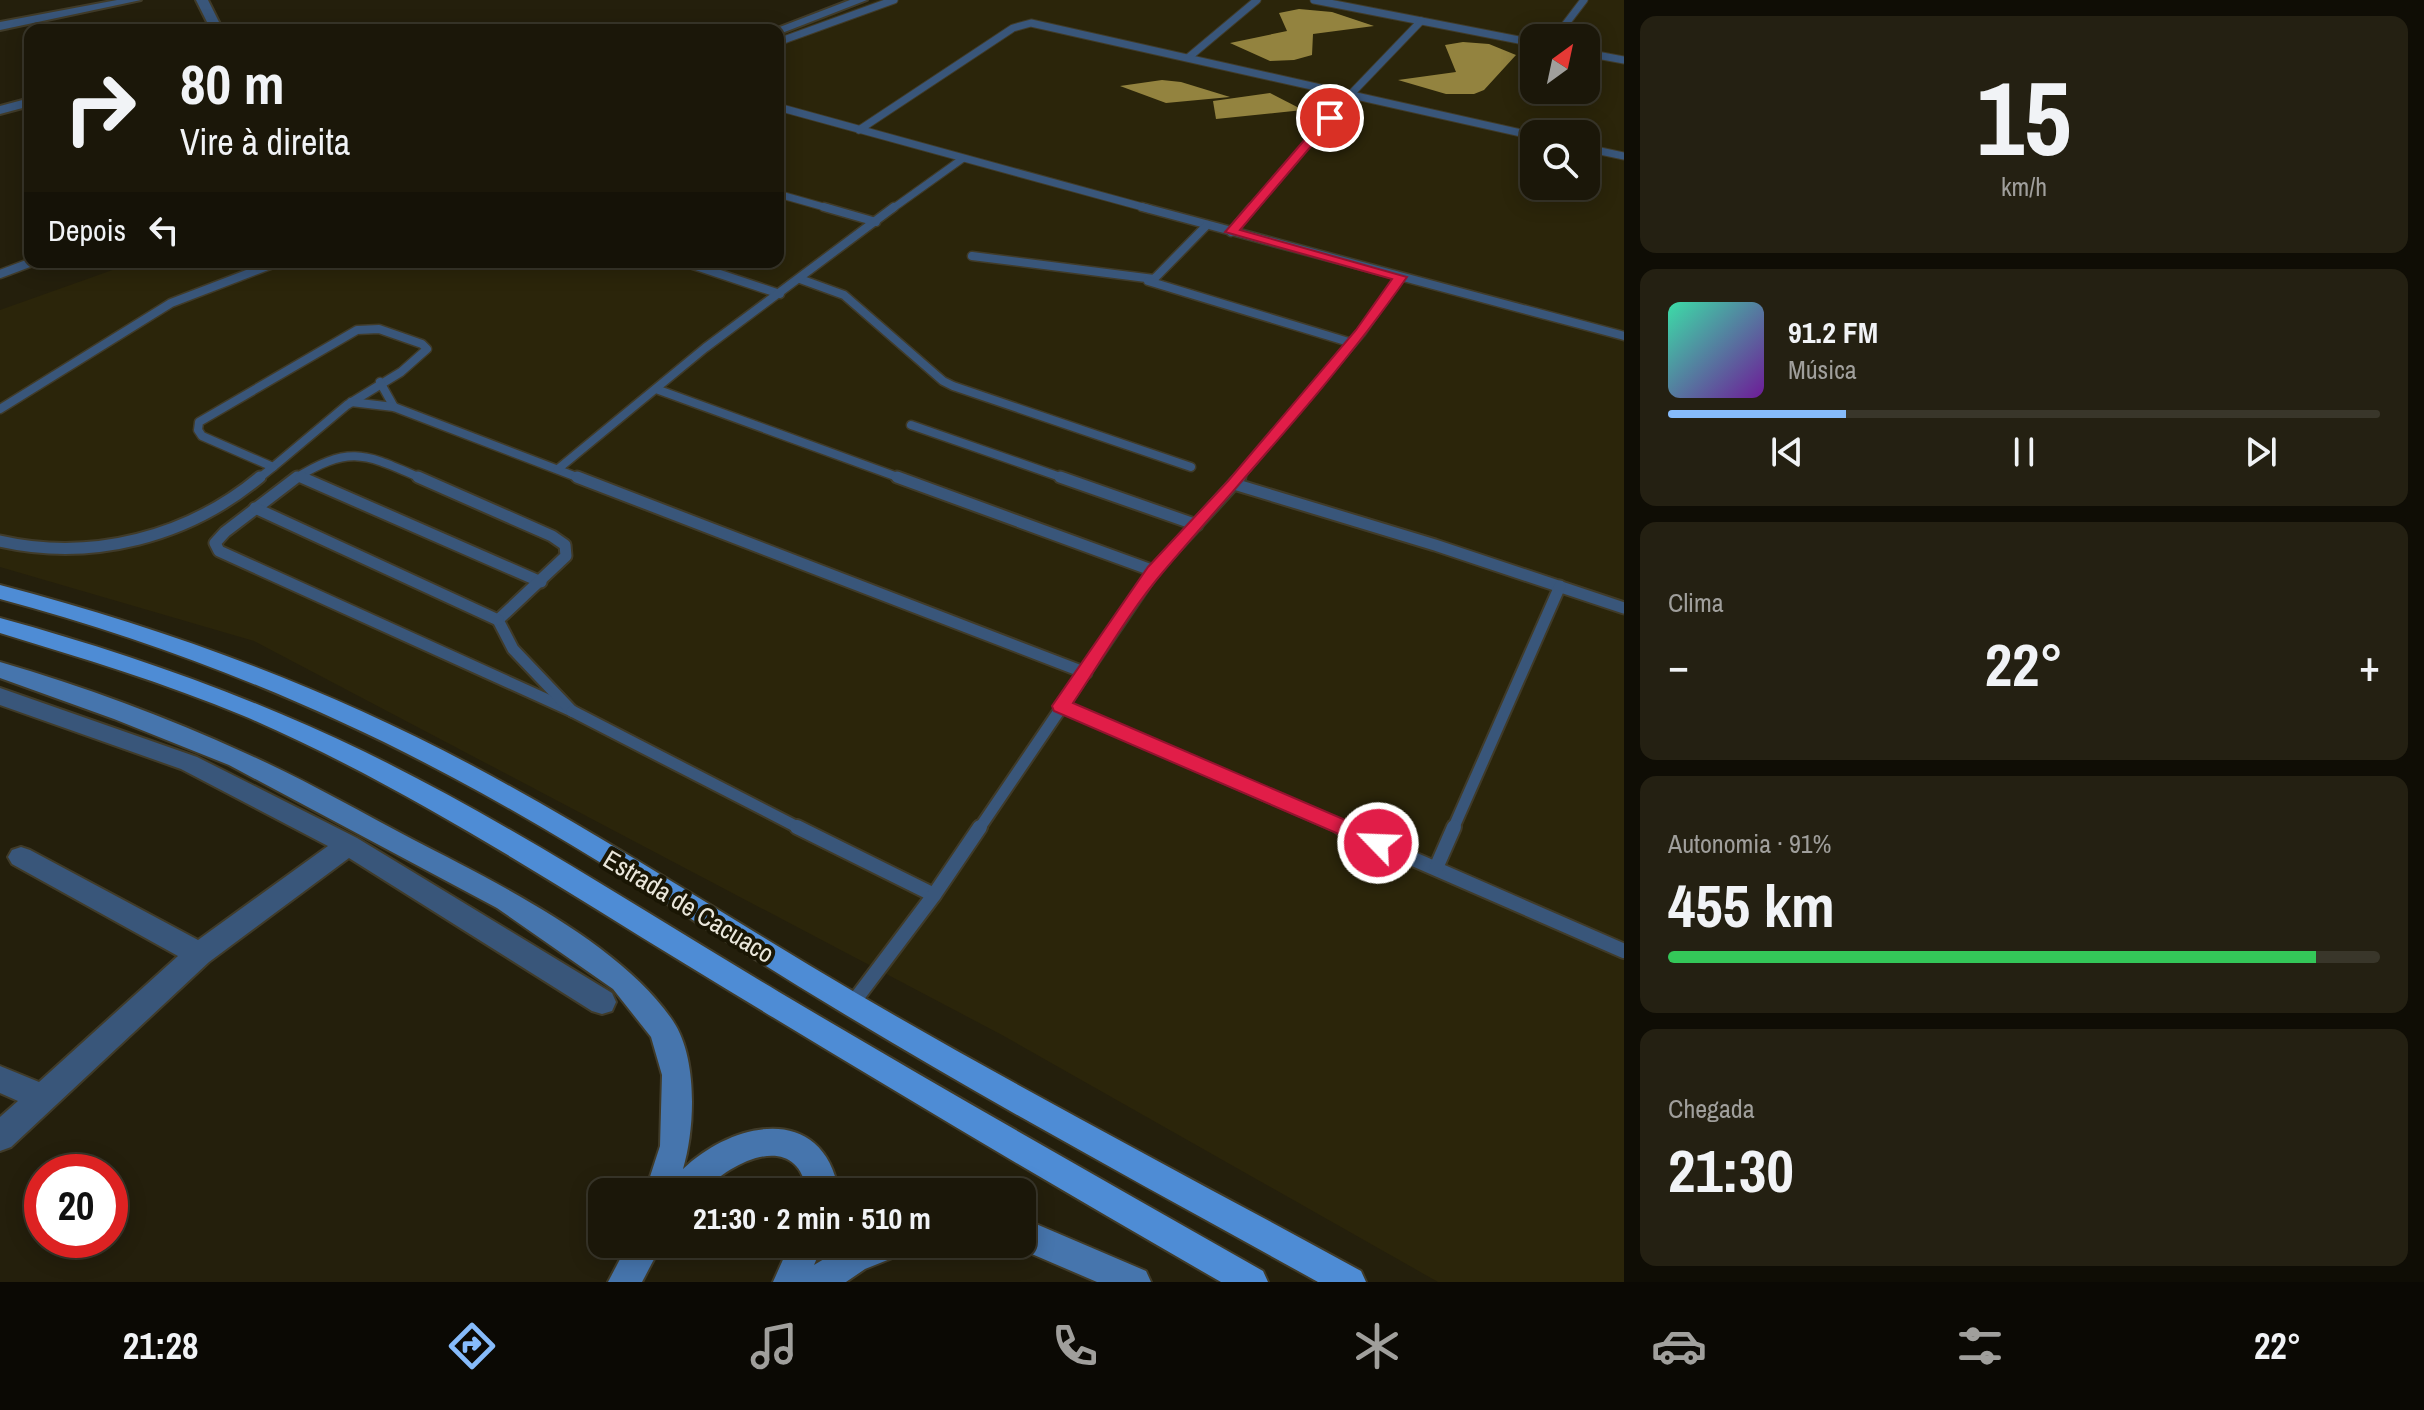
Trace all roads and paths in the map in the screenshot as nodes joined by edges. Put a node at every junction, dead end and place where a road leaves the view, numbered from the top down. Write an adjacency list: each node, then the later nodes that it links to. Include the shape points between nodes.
1 (135, 0): 11 (street)
2 (202, 0): 9 (street)
3 (861, 0): 12 (street)
4 (894, 0): 13 (lane)
5 (1257, 0): 16 (lane)
6 (1314, 0): 8 (lane)
7 (1584, 0): 10 (lane)
8 (1421, 21): 14 (lane); 18 (lane)
9 (214, 24)
10 (1566, 24)
11 (0, 26)
12 (784, 28)
13 (784, 40)
14 (1520, 40)
15 (1600, 56): 17 (lane)
16 (1189, 57): 18 (lane); 22 (lane, via 1024,24)
17 (1624, 60)
18 (1350, 95): 23 (lane); 30 (lane)
19 (24, 104): 21 (street)
20 (784, 109): 22 (lane)
21 (0, 110)
22 (859, 130): 26 (lane)
23 (1520, 133)
24 (1600, 151): 25 (lane)
25 (1624, 156)
26 (962, 159): 28 (lane); 29 (lane)
27 (784, 196): 28 (lane)
28 (876, 222): 37 (lane)
29 (1207, 225): 30 (lane); 38 (lane, via 1154,279)
30 (1231, 232): 36 (lane)
31 (972, 256): 38 (lane)
32 (24, 265): 35 (lane)
33 (262, 268): 46 (lane, via 171,303)
34 (702, 268): 39 (lane)
35 (0, 274)
36 (1400, 277): 40 (lane); 41 (lane)
37 (800, 279): 39 (lane); 49 (lane, via 844,295 953,386)
38 (1143, 280): 41 (lane)
39 (780, 294): 43 (lane)
40 (1624, 336)
41 (1352, 343): 52 (lane)
42 (380, 382): 44 (lane); 45 (lane); 48 (lane, via 427,349 379,329 357,330 199,422 202,436)
43 (656, 389): 50 (lane); 56 (lane)
44 (351, 402): 45 (lane); 48 (lane)
45 (394, 407): 50 (lane)
46 (0, 409)
47 (911, 425): 54 (lane)
48 (274, 467): 55 (lane, via 189,526 151,540 25,548)
49 (1191, 467)
50 (558, 469): 64 (lane)
51 (300, 477): 53 (lane); 57 (lane); 57 (lane, via 339,457 368,457 538,529 565,545 566,556)
52 (1234, 484): 54 (lane); 58 (lane)
53 (255, 508): 61 (lane); 67 (lane, via 224,531 215,543 219,551)
54 (1197, 525): 56 (lane)
55 (0, 541)
56 (1154, 571): 64 (lane)
57 (541, 582): 61 (lane)
58 (1560, 586): 60 (lane); 70 (lane)
59 (0, 592): 75 (main road, Estrada de Cacuaco, via 160,641 373,728 520,803)
60 (1624, 608)
61 (498, 620): 67 (lane, via 513,649)
62 (0, 625): 90 (main road, Estrada de Cacuaco, via 145,670 356,758 461,815 972,1123)
63 (0, 670): 79 (main road, via 237,759 506,900 623,981 664,1031 677,1075 675,1146)
64 (1086, 673): 66 (lane)
65 (0, 696): 68 (street, via 189,763)
66 (1061, 706): 70 (lane); 71 (lane)
67 (572, 711): 71 (lane)
68 (348, 845): 73 (street); 74 (street)
69 (21, 857): 73 (street)
70 (1436, 868): 72 (lane)
71 (934, 895): 75 (lane)
72 (1624, 951)
73 (199, 954): 77 (street)
74 (602, 1002)
75 (852, 1005): 91 (main road, Estrada de Cacuaco)
76 (0, 1079): 77 (street)
77 (43, 1098): 78 (street)
78 (0, 1137)
79 (665, 1178)
80 (696, 1178): 81 (main road, via 729,1151 764,1140 793,1146 814,1164)
81 (818, 1178)
82 (1036, 1240): 89 (main road)
83 (637, 1258): 86 (main road)
84 (800, 1258): 87 (main road)
85 (854, 1258): 88 (main road)
86 (624, 1282)
87 (789, 1282)
88 (817, 1282)
89 (1135, 1282)
90 (1252, 1282)
91 (1350, 1282)

